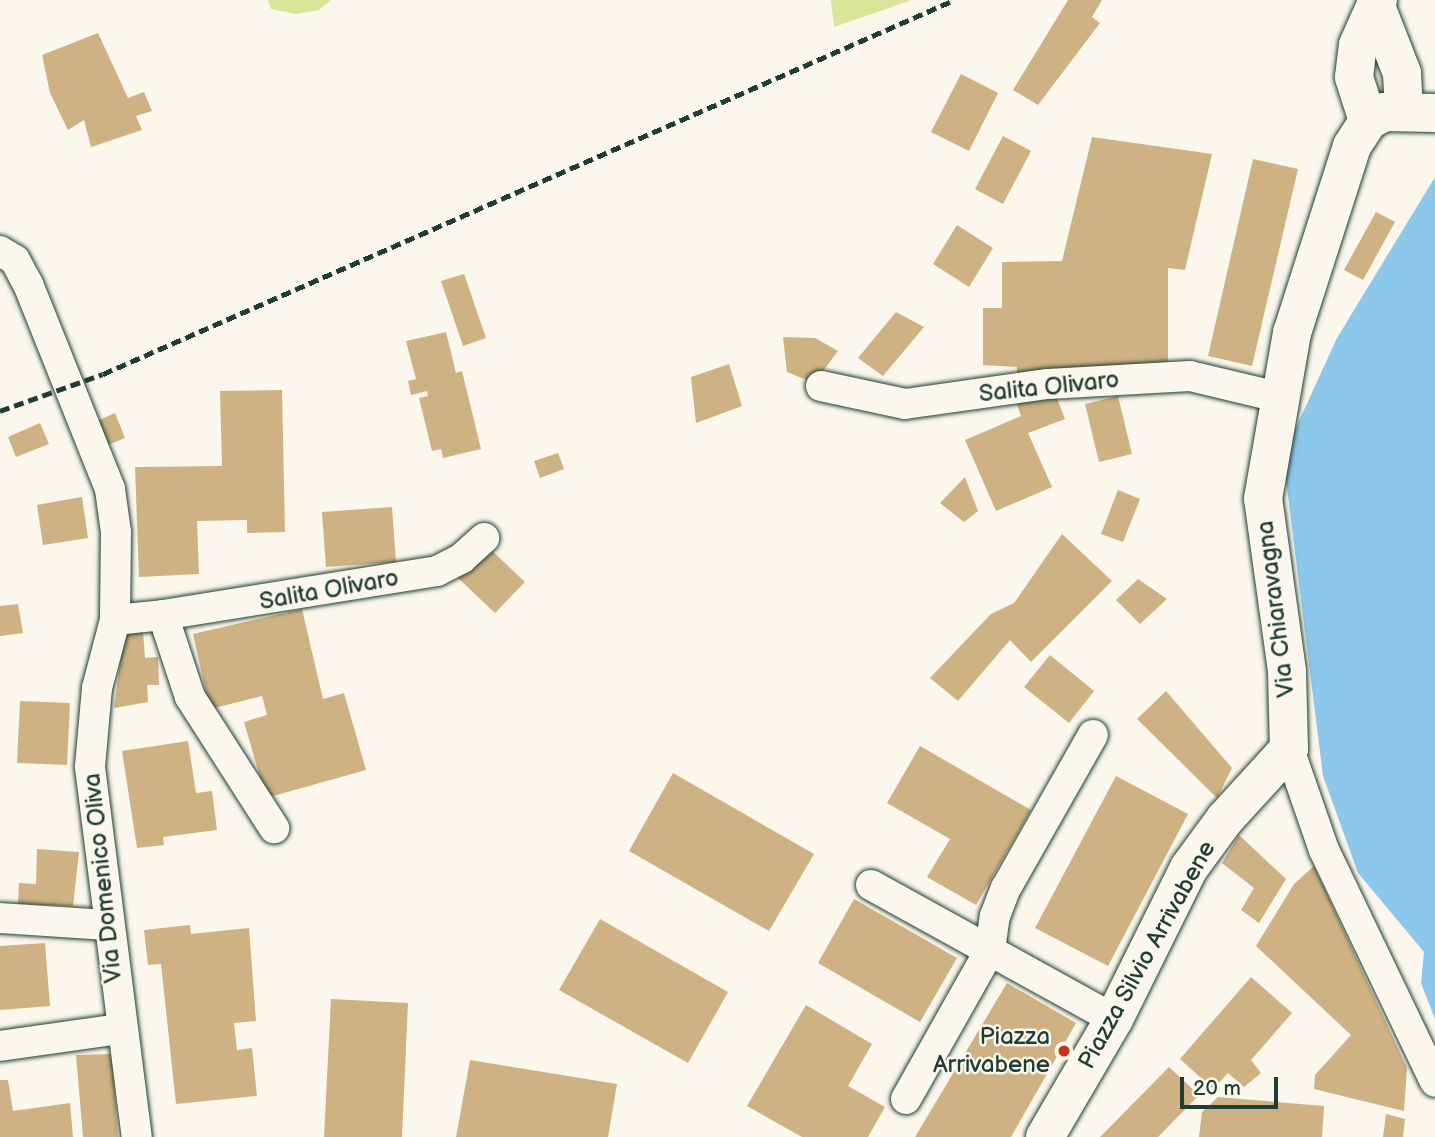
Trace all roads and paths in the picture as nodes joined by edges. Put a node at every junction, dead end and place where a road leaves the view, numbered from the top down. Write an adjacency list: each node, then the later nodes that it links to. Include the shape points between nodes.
1 (1377, 5): 2 (street); 3 (street, via 1358,45 1354,77)
2 (1419, 112): 3 (street, via 1384,112)
3 (1368, 121): 6 (street, Via Chiaravagna, via 1339,176 1294,325)
4 (0, 251): 9 (street, Via Domenico Oliva, via 15,260 29,284 110,489 116,532)
5 (821, 386): 6 (street, Salita Olivaro, via 905,404 1048,384 1190,376)
6 (1278, 397): 11 (street, Via Chiaravagna, via 1263,499 1287,671)
7 (484, 538): 8 (street, Salita Olivaro, via 462,558 437,571)
8 (163, 615): 9 (street, Salita Olivaro); 12 (street, via 190,697)
9 (115, 620): 15 (street, Via Domenico Oliva, via 97,688 90,766)
10 (1093, 735): 16 (street, via 1006,888 995,916)
11 (1289, 749): 17 (street, Piazza Silvio Arrivabene, via 1225,819 1189,868); 20 (street, Via Chiaravagna, via 1324,850)
12 (274, 828)
13 (871, 885): 16 (street)
14 (0, 918): 15 (street)
15 (108, 925): 18 (street, Via Domenico Oliva)
16 (990, 950): 17 (street); 21 (street)
17 (1114, 1019): 23 (street, Piazza Silvio Arrivabene)
18 (120, 1029): 19 (street); 22 (street, Via Domenico Oliva)
19 (0, 1046)
20 (1435, 1082)
21 (906, 1098)
22 (137, 1137)
23 (1045, 1137)

